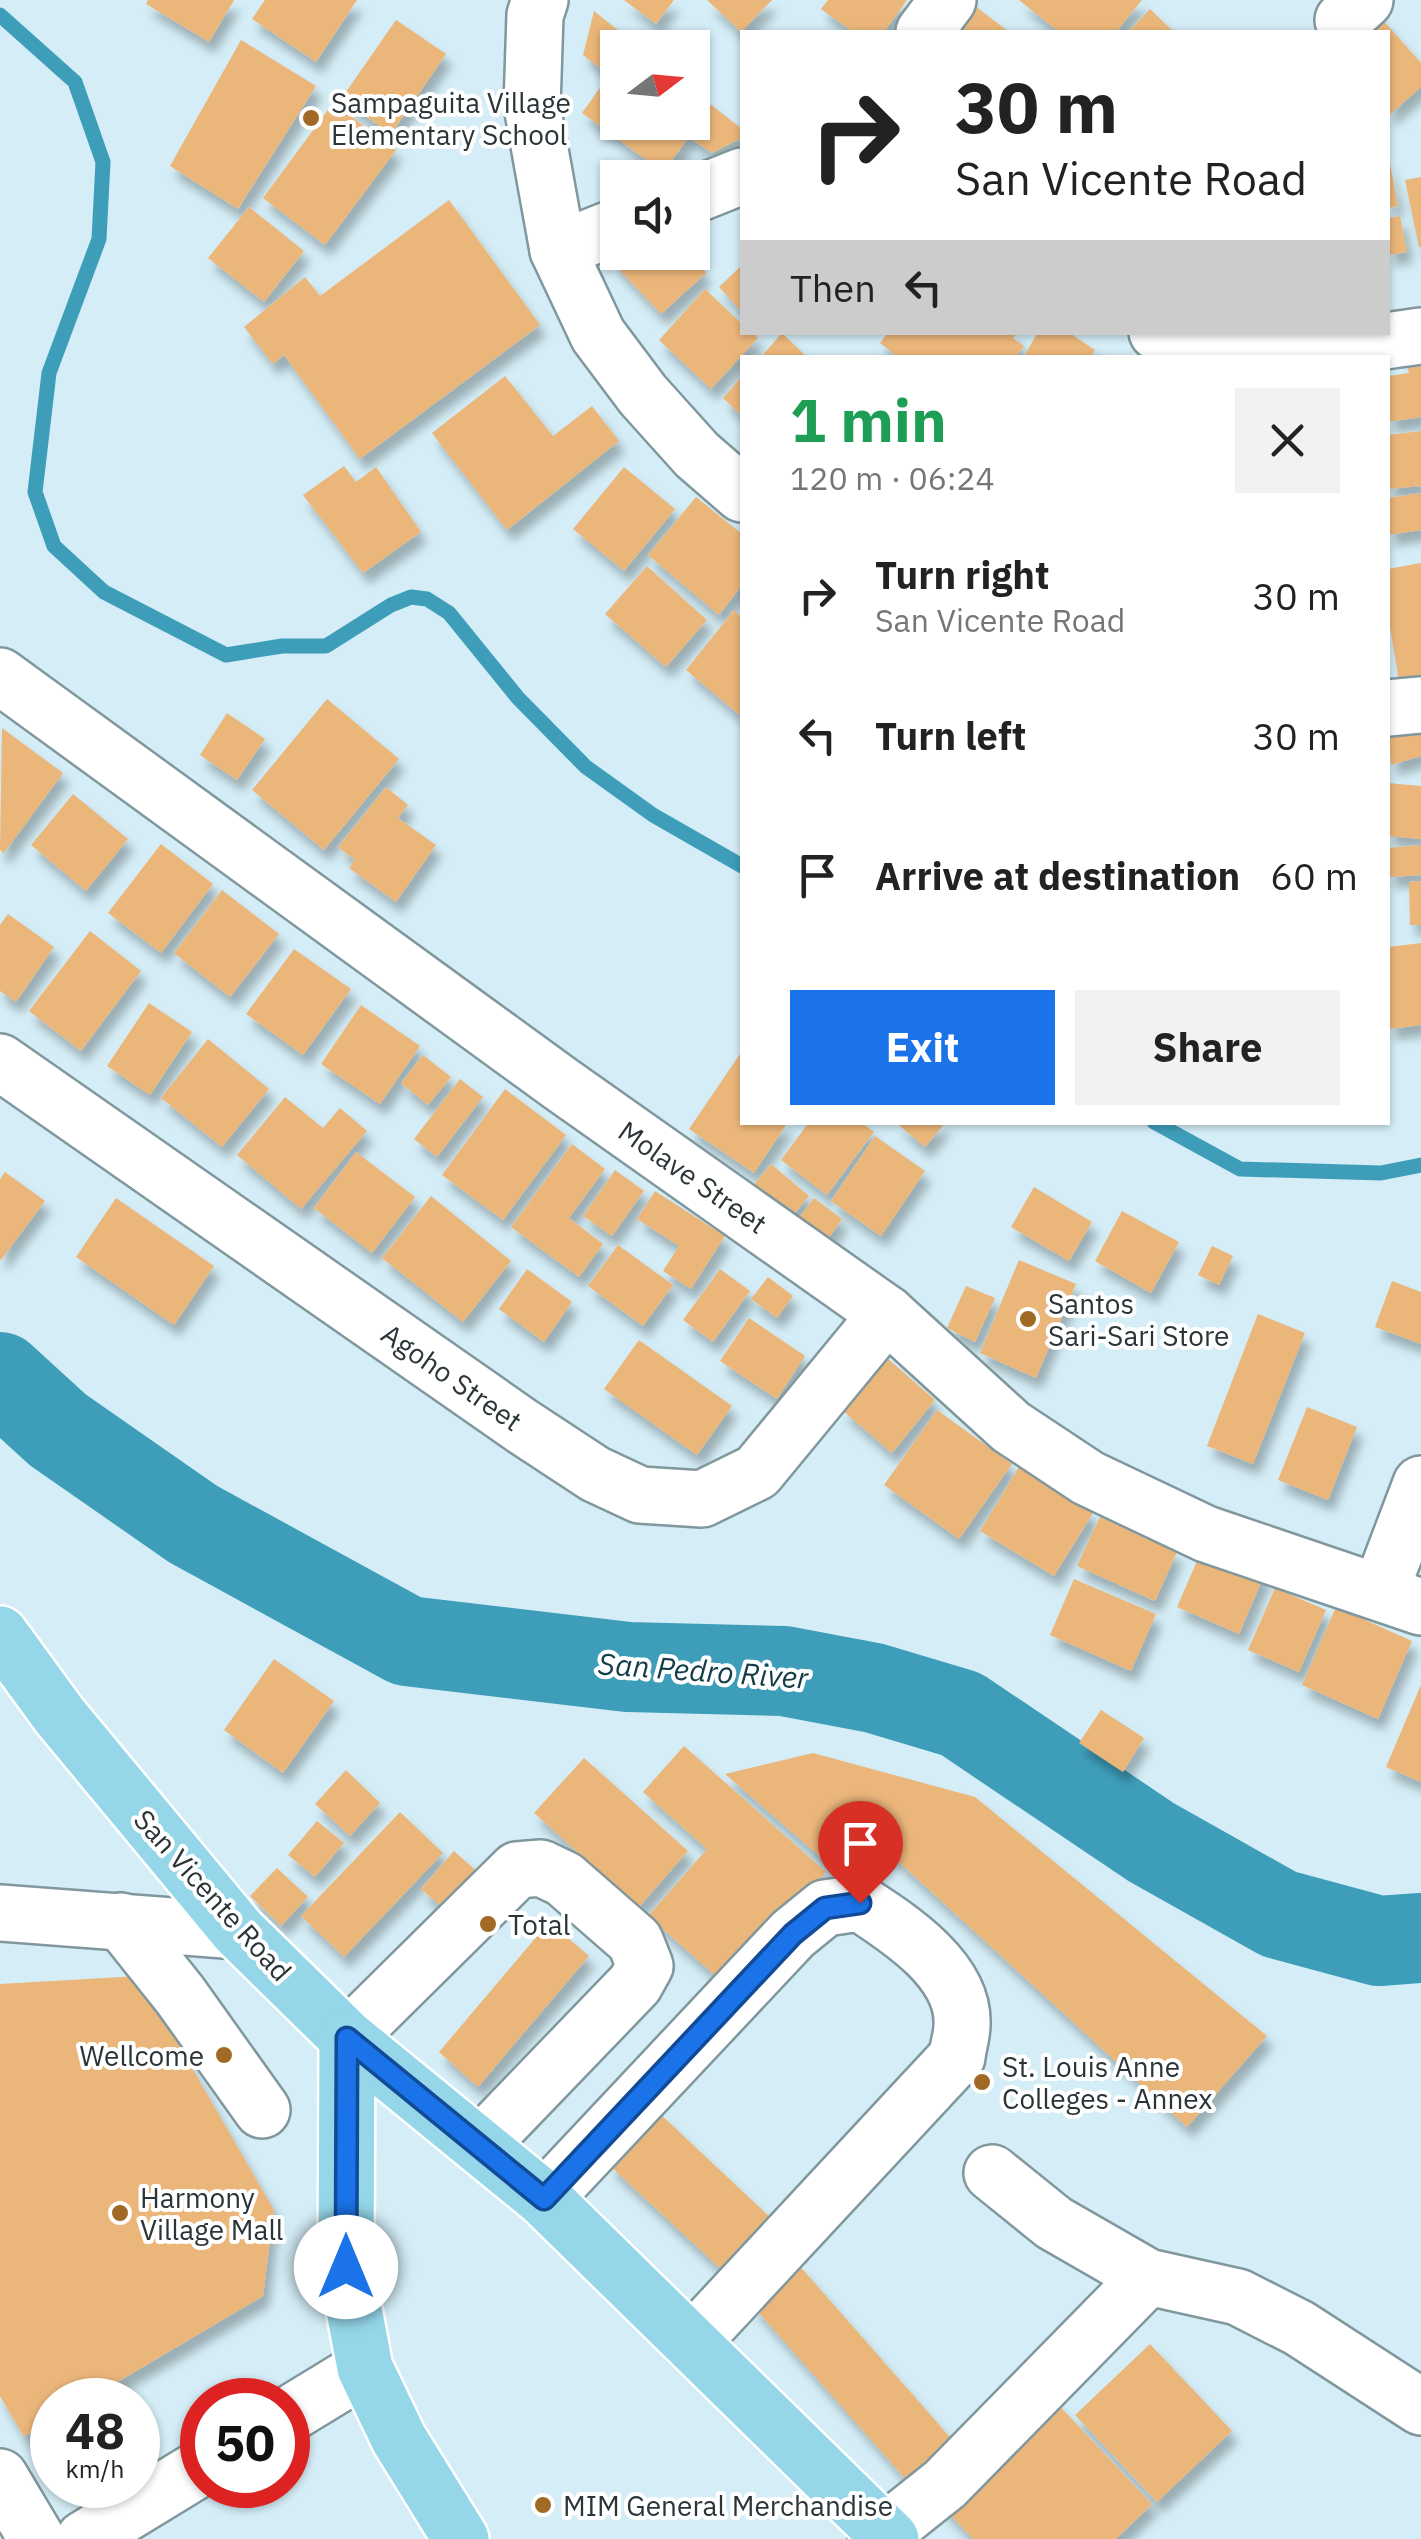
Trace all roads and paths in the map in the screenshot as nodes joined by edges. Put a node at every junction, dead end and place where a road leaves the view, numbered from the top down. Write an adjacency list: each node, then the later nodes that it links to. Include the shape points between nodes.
1 (540, 0): 7 (street, via 532,106)
2 (948, 0): 3 (street)
3 (926, 30)
4 (740, 177): 5 (street)
5 (710, 189)
6 (600, 233): 7 (street)
7 (558, 250): 10 (street, via 598,335 643,395)
8 (1163, 335): 9 (street, via 1181,345 1278,354)
9 (1421, 336)
10 (740, 492)
11 (0, 676): 15 (street, Molave Street)
12 (1421, 705): 13 (street)
13 (1390, 708)
14 (0, 1062): 15 (street, Agoho Street, via 522,1426 640,1495 702,1499 758,1472)
15 (887, 1314): 17 (street, Molave Street, via 1011,1428 1088,1478 1206,1534)
16 (1421, 1484): 17 (street)
17 (1400, 1600)
18 (0, 1634): 21 (main road, San Vicente Road)
19 (0, 1913): 20 (street)
20 (121, 1921): 21 (street); 23 (street)
21 (238, 1932): 22 (main road, San Vicente Road)
22 (347, 2038): 24 (main road, San Vicente Road); 24 (street, via 517,1870 540,1868 564,1879 635,1940 644,1966 635,1984); 29 (main road, via 346,2267)
23 (262, 2110)
24 (480, 2145): 26 (main road, San Vicente Road)
25 (992, 2173): 27 (street, via 1054,2223)
26 (544, 2199): 28 (main road, San Vicente Road); 28 (street, via 825,1908 860,1903 911,1937 953,1984 963,2022 957,2057)
27 (1148, 2277): 31 (street, via 1238,2296); 34 (street, via 945,2484)
28 (691, 2343): 34 (main road, San Vicente Road)
29 (365, 2368): 30 (street); 37 (main road, via 399,2439)
30 (310, 2402)
31 (1421, 2406)
32 (0, 2477): 35 (street)
33 (180, 2480): 36 (street)
34 (884, 2537)
35 (37, 2539)
36 (84, 2539)
37 (461, 2539)

